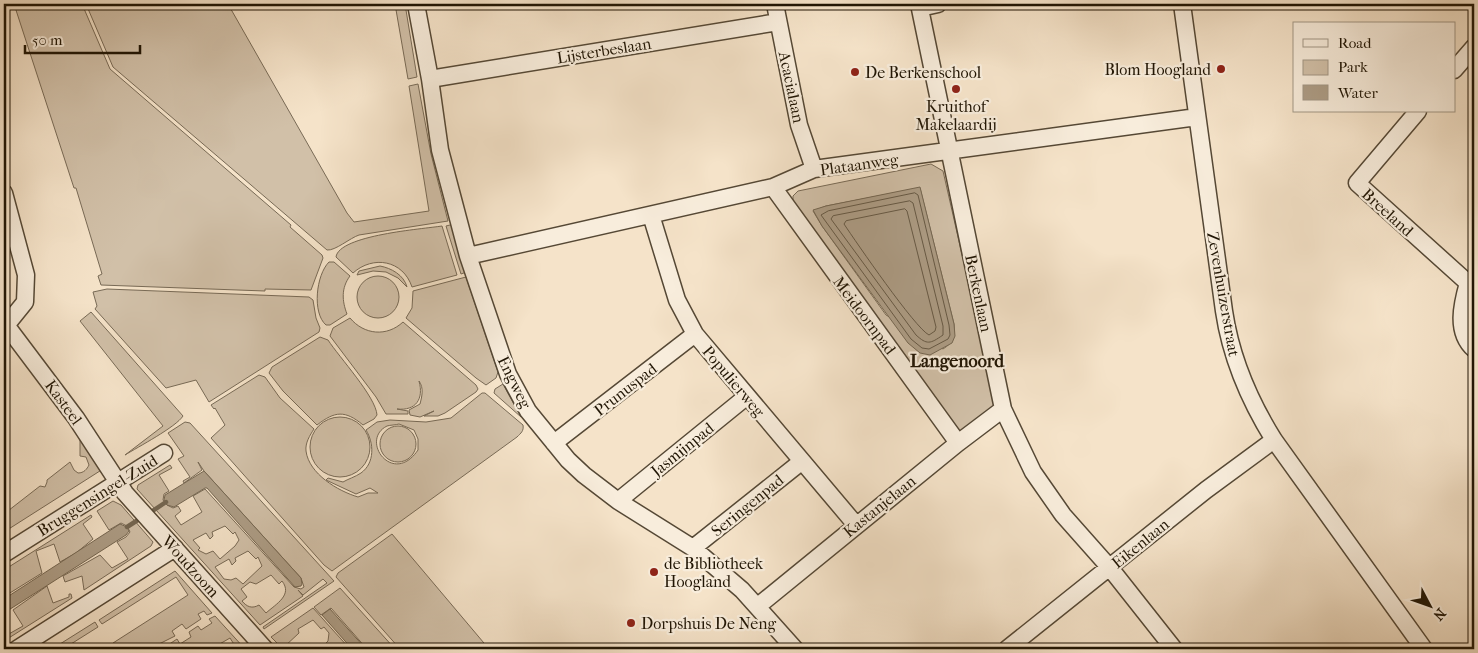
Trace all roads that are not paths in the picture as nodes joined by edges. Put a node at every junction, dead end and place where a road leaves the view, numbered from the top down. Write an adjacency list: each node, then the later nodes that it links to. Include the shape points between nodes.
1 (416, 4): 9 (street, Engweg)
2 (775, 4): 6 (street, Acacialaan)
3 (938, 4): 5 (street)
4 (1182, 4): 11 (street, Zevenhuizerstraat)
5 (919, 6): 12 (street, Berkenlaan)
6 (778, 22): 9 (street, Lijsterbeslaan); 13 (street, Acacialaan, via 799,125)
7 (1474, 47): 8 (street)
8 (1456, 68)
9 (430, 79): 18 (street, Engweg, via 440,150)
10 (1417, 112): 19 (street, Breeland, via 1357,184)
11 (1197, 117): 12 (street, Plataanweg); 25 (street, Zevenhuizerstraat, via 1231,347 1244,383)
12 (949, 151): 13 (street, Plataanweg); 24 (street, Berkenlaan)
13 (814, 169): 14 (street, Plataanweg)
14 (773, 187): 16 (street, Plataanweg); 27 (street, Meidoornpad)
15 (4, 193): 17 (street)
16 (651, 214): 18 (street, Plataanweg); 21 (street, Populierweg, via 676,300)
17 (11, 250): 20 (street, Kasteel, via 26,275 25,302)
18 (468, 256): 26 (street, Engweg, via 508,374 528,411)
19 (1471, 280): 22 (street, Breeland, via 1462,306 1462,327)
20 (5, 327): 30 (street, Kasteel, via 76,418)
21 (695, 334): 23 (street, Populierweg); 26 (street, Prunuspad)
22 (1474, 349)
23 (746, 397): 29 (street, Populierweg); 31 (street, Jasmijnpad)
24 (1003, 409): 27 (street, Kastanjelaan); 36 (street, Berkenlaan, via 1033,472 1063,515)
25 (1274, 440): 36 (street, Eikenlaan); 43 (street, Zevenhuizerstraat)
26 (554, 443): 31 (street, Engweg, via 584,475)
27 (958, 443): 32 (street, Kastanjelaan)
28 (164, 452): 30 (street, Bruggensingel-Zuid)
29 (801, 462): 32 (street, Populierweg); 34 (street, Seringenpad)
30 (117, 482): 33 (street, Woudzoom); 35 (street, Bruggensingel-Zuid)
31 (618, 501): 34 (street, Engweg)
32 (856, 525): 37 (street, Kastanjelaan)
33 (175, 548): 38 (street); 39 (street, Woudzoom)
34 (693, 548): 37 (street, Engweg)
35 (4, 554)
36 (1110, 568): 41 (street, Eikenlaan); 42 (street, Berkenlaan)
37 (758, 606): 40 (street, Engweg)
38 (17, 649)
39 (265, 649)
40 (795, 649)
41 (1007, 649)
42 (1174, 649)
43 (1424, 649)

